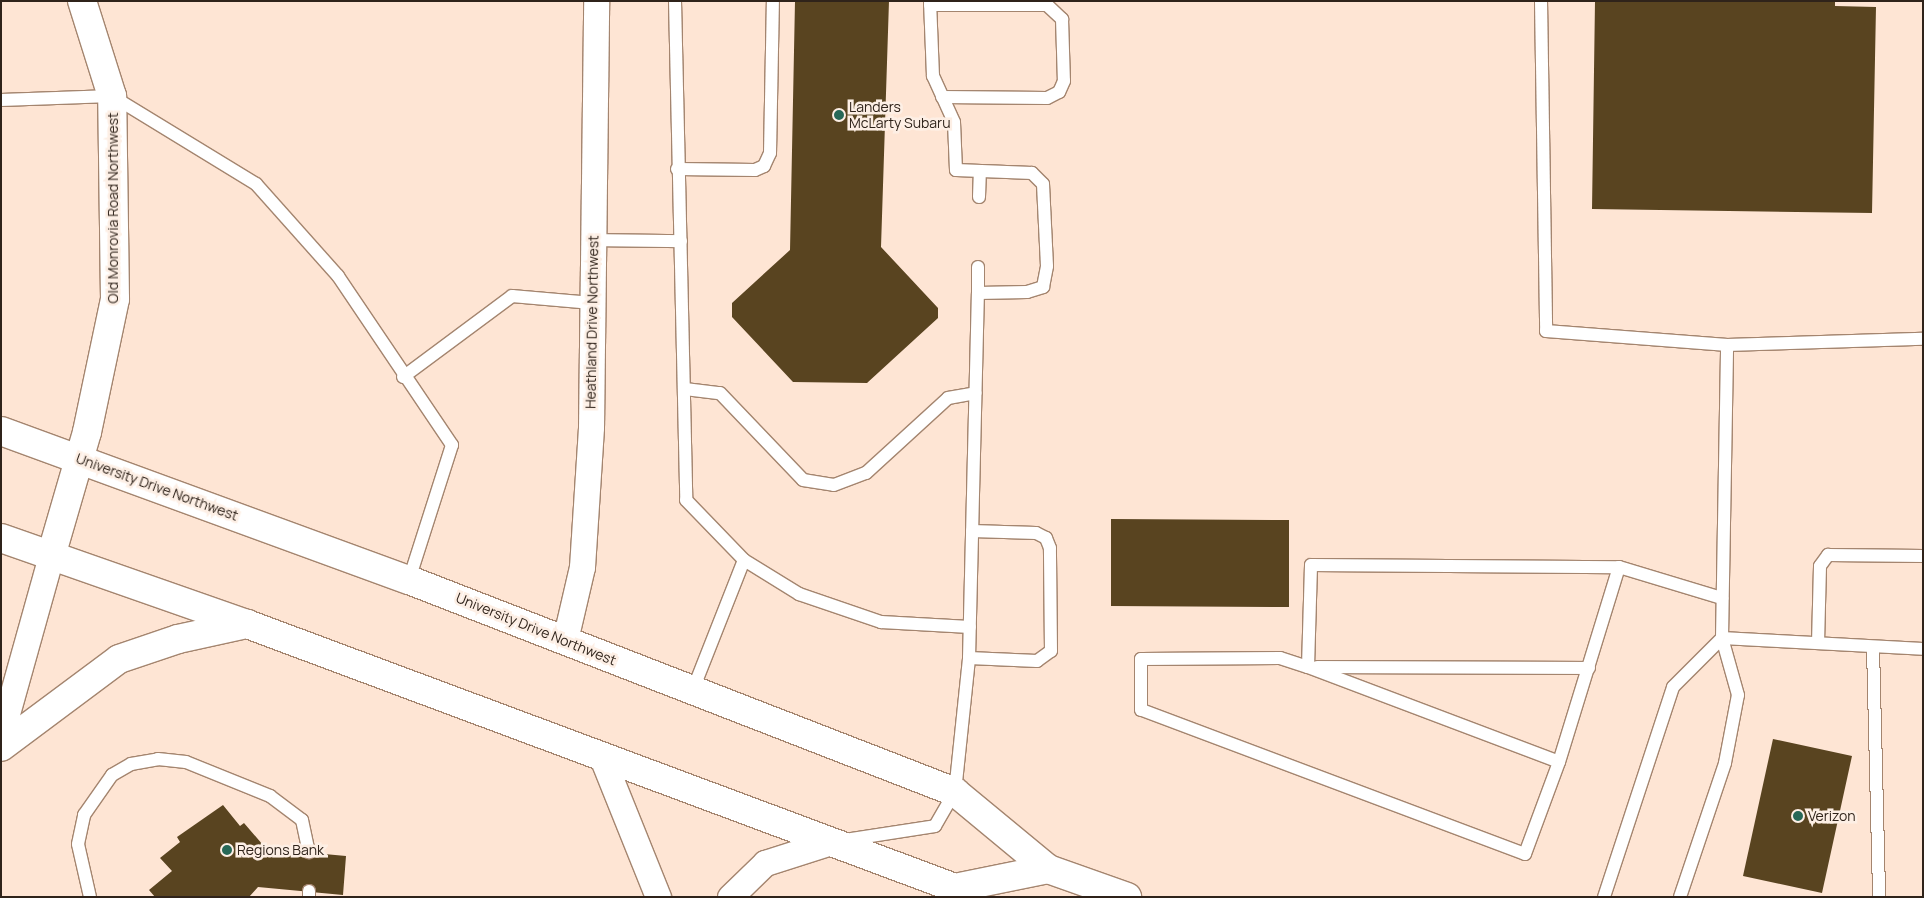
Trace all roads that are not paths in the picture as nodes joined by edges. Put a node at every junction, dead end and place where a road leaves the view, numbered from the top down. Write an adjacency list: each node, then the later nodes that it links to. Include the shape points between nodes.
1 (82, 1): 7 (main road, Old Monrovia Road Northwest)
2 (596, 1): 13 (street, Heathland Drive Northwest)
3 (674, 1): 10 (lane)
4 (773, 1): 10 (lane, via 770,153 764,166 755,170)
5 (1541, 1): 19 (lane, via 1546,331)
6 (930, 3): 8 (lane, via 933,76); 8 (lane, via 1047,5 1062,19 1064,81 1059,92 1047,98)
7 (112, 96): 9 (lane); 20 (lane, via 256,184 338,276); 24 (main road, Old Monrovia Road Northwest, via 116,300)
8 (942, 97): 11 (lane, via 954,122 956,170)
9 (1, 100)
10 (677, 169): 14 (lane)
11 (980, 174): 12 (lane); 16 (lane, via 1032,173 1042,184 1047,266 1043,287 1027,292)
12 (979, 197)
13 (593, 240): 14 (lane); 17 (street, Heathland Drive Northwest)
14 (681, 241): 21 (lane)
15 (978, 267): 16 (lane)
16 (978, 293): 22 (lane)
17 (592, 303): 20 (lane, via 512,296); 36 (street, Heathland Drive Northwest, via 582,567)
18 (1923, 339): 19 (lane)
19 (1728, 345): 32 (lane)
20 (403, 376): 31 (lane, via 452,445)
21 (685, 389): 22 (lane, via 720,393 803,480 834,485 866,473 948,398); 29 (lane, via 686,500)
22 (976, 393): 25 (lane)
23 (1, 431): 24 (main road, University Drive Northwest)
24 (80, 459): 27 (main road, Old Monrovia Road Northwest); 31 (main road, University Drive Northwest)
25 (972, 531): 34 (lane); 40 (lane, via 1036,533 1046,538 1050,548 1051,651 1037,661)
26 (1, 538): 27 (main road)
27 (51, 556): 33 (main road); 44 (street, Old Monrovia Road Northwest)
28 (1923, 556): 37 (lane, via 1828,555 1820,566)
29 (744, 560): 34 (lane, via 799,594 880,622); 43 (lane)
30 (1619, 567): 32 (lane); 41 (lane, via 1311,565); 42 (lane)
31 (408, 580): 36 (main road, University Drive Northwest)
32 (1722, 598): 35 (lane)
33 (246, 624): 45 (main road, via 178,639 119,659); 46 (main road)
34 (970, 626): 40 (lane)
35 (1722, 638): 37 (lane); 56 (lane, via 1673,687); 57 (lane, via 1738,695 1725,763)
36 (565, 640): 43 (main road, University Drive Northwest)
37 (1818, 643): 38 (lane)
38 (1873, 647): 39 (lane); 58 (lane)
39 (1923, 649)
40 (969, 658): 48 (lane)
41 (1308, 667): 42 (lane); 47 (lane); 47 (lane, via 1280,658 1141,659 1141,710 1525,854)
42 (1590, 668): 47 (lane)
43 (692, 692): 48 (main road, University Drive Northwest)
44 (1, 735)
45 (1, 747)
46 (603, 760): 49 (main road); 54 (street)
47 (1559, 762)
48 (956, 792): 49 (lane, via 935,826); 51 (main road, University Drive Northwest)
49 (831, 842): 51 (main road, via 955,888); 55 (street, via 765,863)
50 (309, 852): 53 (lane, via 302,820 270,796 186,762 158,759 131,764 112,775 84,815 78,844)
51 (1048, 869): 52 (main road, University Drive Northwest)
52 (1115, 895)
53 (90, 897)
54 (658, 897)
55 (730, 897)
56 (1604, 897)
57 (1680, 897)
58 (1879, 897)

